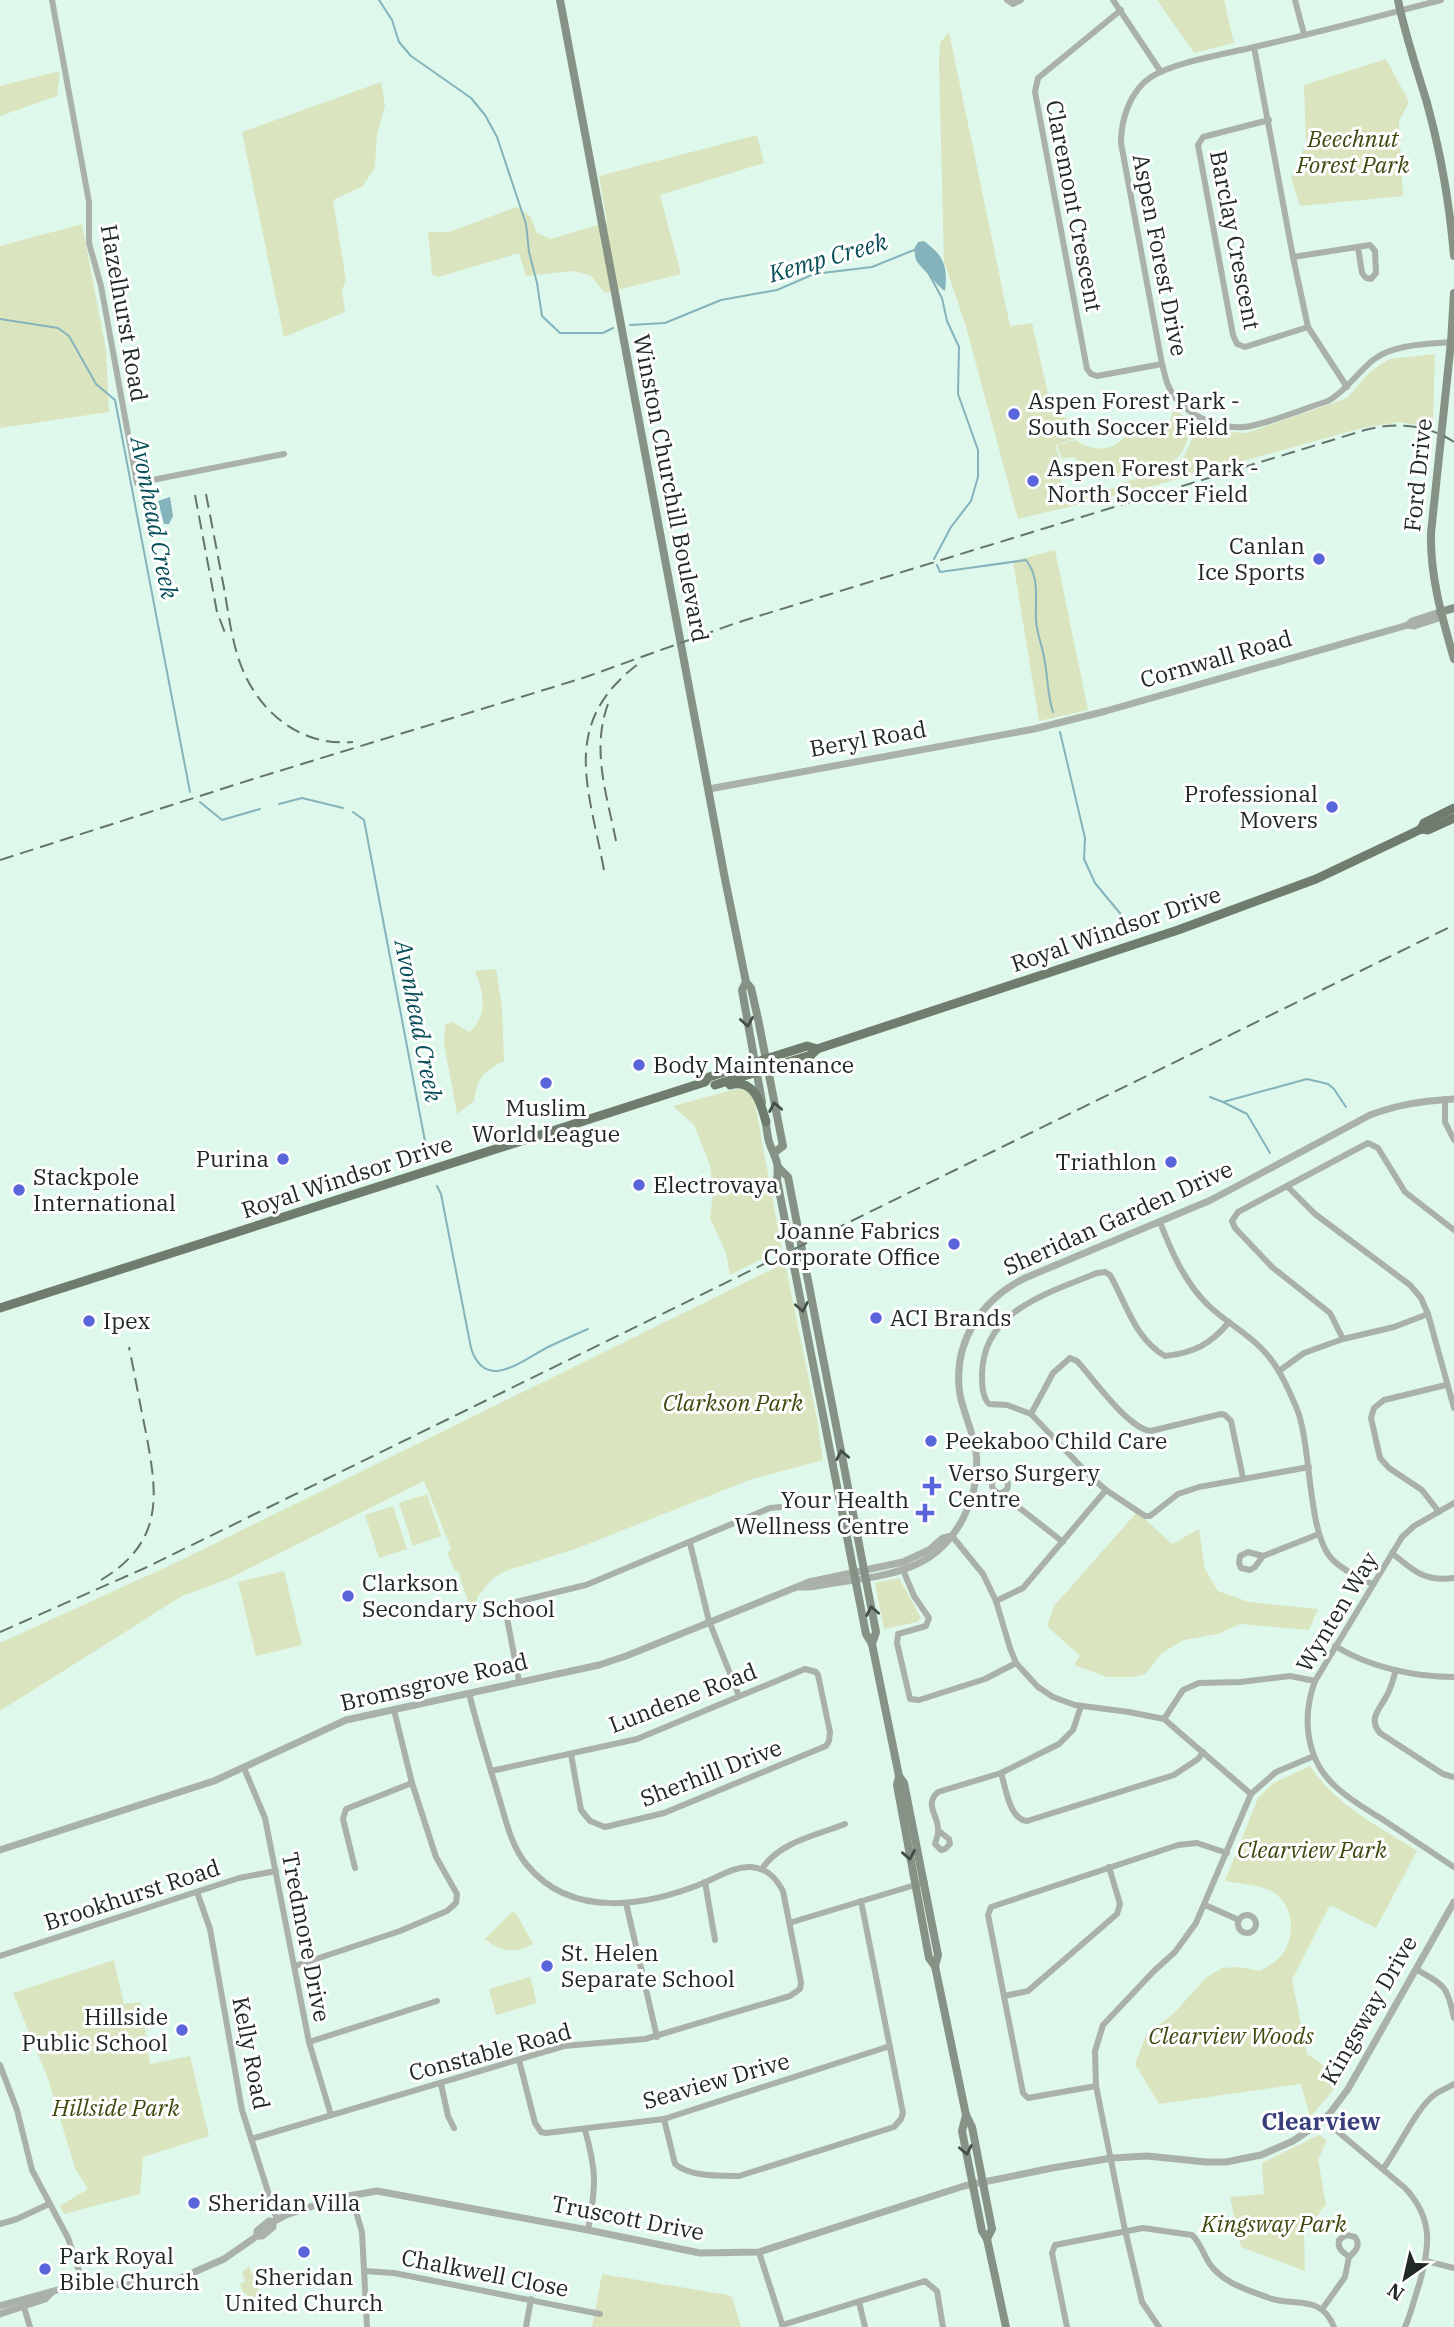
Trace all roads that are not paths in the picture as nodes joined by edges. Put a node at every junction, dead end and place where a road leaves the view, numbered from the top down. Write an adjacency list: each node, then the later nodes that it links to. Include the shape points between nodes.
1 (52, 0): 23 (street, Hazelhurst Road, via 89,202 89,243 137,483)
2 (561, 0): 28 (main road, Winston Churchill Boulevard)
3 (1007, 0): 4 (street, via 1013,4)
4 (1021, 0)
5 (1113, 0): 9 (street)
6 (1295, 0): 11 (street)
7 (1398, 0): 10 (main road)
8 (1441, 0): 10 (street, Aspen Forest Drive)
9 (1121, 10): 13 (street); 21 (street, Claremont Crescent, via 1038,78 1035,92 1087,369 1097,376)
10 (1400, 11): 11 (street, Aspen Forest Drive); 16 (main road, via 1434,134)
11 (1304, 34): 12 (street, Aspen Forest Drive)
12 (1255, 47): 13 (street, Aspen Forest Drive); 14 (street)
13 (1161, 72): 21 (street, Aspen Forest Drive, via 1150,78 1130,103 1121,143)
14 (1269, 120): 17 (street); 19 (street, Barclay Crescent, via 1203,137 1198,145 1233,335 1237,344 1245,346)
15 (1358, 247): 15 (street, via 1362,274 1371,279 1376,273 1374,248); 17 (street)
16 (1454, 256)
17 (1293, 257): 19 (street)
18 (1454, 293): 20 (main road, Ford Drive)
19 (1308, 327): 22 (street)
20 (1452, 342): 22 (street, Aspen Forest Drive, via 1398,349 1375,358); 25 (main road, Ford Drive, via 1431,533)
21 (1162, 363): 22 (street, Aspen Forest Drive, via 1168,386 1192,413 1229,427 1247,427 1328,401)
22 (1347, 387)
23 (284, 454)
24 (1454, 611): 25 (main road, Cornwall Road)
25 (1441, 615): 26 (main road, Ford Drive); 27 (street, Cornwall Road)
26 (1454, 659)
27 (1034, 729): 28 (street, Beryl Road)
28 (709, 789): 32 (main road, Winston Churchill Boulevard)
29 (1454, 808): 31 (main road, Royal Windsor Drive, via 1424,822)
30 (1454, 818): 31 (main road, Royal Windsor Drive)
31 (1421, 829): 33 (main road, Royal Windsor Drive, via 1316,880 1227,912 817,1049 807,1045)
32 (746, 982): 33 (main road, Winston Churchill Boulevard); 34 (main road, Winston Churchill Boulevard, one-way to 34, via 741,990)
33 (767, 1064): 34 (main road, Royal Windsor Drive); 41 (main road, Winston Churchill Boulevard, one-way to 33, via 783,1146)
34 (755, 1068): 35 (main road, Royal Windsor Drive, via 709,1077); 36 (main road, Royal Windsor Drive); 39 (main road, Winston Churchill Boulevard)
35 (705, 1082): 36 (main road); 46 (main road, Royal Windsor Drive)
36 (715, 1085): 39 (main road, via 739,1084 753,1090)
37 (1454, 1098): 38 (street, Sheridan Garden Drive)
38 (1445, 1099): 40 (street, via 1446,1122); 44 (street, Sheridan Garden Drive, via 1395,1105 1370,1115 1230,1191)
39 (766, 1122): 41 (main road, Winston Churchill Boulevard)
40 (1454, 1140)
41 (775, 1153): 42 (main road, Winston Churchill Boulevard)
42 (779, 1168): 68 (main road, Winston Churchill Boulevard, one-way to 42, via 788,1177); 69 (main road, Winston Churchill Boulevard, one-way to 69)
43 (1287, 1186): 45 (street, via 1363,1144 1373,1143 1405,1192); 47 (street, via 1315,1214 1410,1285); 49 (street, via 1238,1212 1232,1224 1272,1268 1330,1313)
44 (1160, 1222): 48 (street, via 1186,1278 1206,1304); 62 (street, Sheridan Garden Drive, via 1012,1285 993,1298 975,1320 964,1342 959,1376 976,1470 967,1509)
45 (1454, 1230)
46 (0, 1308)
47 (1428, 1314): 49 (street); 51 (street)
48 (1229, 1322): 50 (street, via 1262,1349); 53 (street, via 1203,1347 1165,1356 1131,1320 1113,1279 1105,1272 1035,1298 1001,1324 982,1370 987,1403)
49 (1343, 1339): 50 (street, via 1304,1353)
50 (1279, 1371): 54 (street, via 1298,1411)
51 (1446, 1385): 52 (street); 60 (street, via 1384,1400 1371,1418 1380,1458 1422,1489)
52 (1454, 1408)
53 (1031, 1414): 55 (street, via 1053,1373 1070,1358 1143,1431 1226,1415 1231,1420); 56 (street)
54 (1309, 1467): 55 (street); 61 (street)
55 (1242, 1478): 56 (street, via 1178,1494 1150,1516)
56 (1106, 1490): 63 (street)
57 (1002, 1493): 63 (street)
58 (1454, 1503): 60 (street, Wynten Way)
59 (780, 1507): 64 (street)
60 (1439, 1512): 65 (street, Wynten Way, via 1414,1526)
61 (1318, 1534): 66 (street); 71 (street, via 1330,1557)
62 (952, 1536): 67 (street, Sheridan Garden Drive, via 936,1553); 68 (street, via 903,1562); 72 (street, via 976,1564)
63 (1063, 1542): 72 (street, via 1023,1588)
64 (690, 1543): 73 (street); 79 (street, via 586,1585 516,1602 507,1618)
65 (1392, 1553): 70 (street, via 1428,1578); 71 (street, Wynten Way)
66 (1263, 1556)
67 (903, 1570): 68 (street, Sheridan Garden Drive); 76 (street, via 929,1618 926,1626 898,1634 910,1699 985,1679)
68 (865, 1574): 69 (street, Bromsgrove Road); 74 (main road, Winston Churchill Boulevard, one-way to 68, via 876,1632)
69 (855, 1575): 73 (street, Bromsgrove Road, via 809,1582); 74 (main road, Winston Churchill Boulevard)
70 (1454, 1578)
71 (1372, 1584): 75 (street, Wynten Way)
72 (996, 1601): 76 (street)
73 (709, 1621): 79 (street, Bromsgrove Road, via 611,1661); 82 (street)
74 (872, 1644): 93 (main road, Winston Churchill Boulevard)
75 (1335, 1646): 77 (street, via 1364,1662); 80 (street, Wynten Way)
76 (1016, 1662): 83 (street, via 1047,1693)
77 (1396, 1670): 78 (street); 94 (street, via 1374,1717 1375,1727)
78 (1454, 1677)
79 (519, 1681): 81 (street, Bromsgrove Road)
80 (1315, 1681): 85 (street, via 1290,1676 1199,1684 1183,1690); 89 (street, Wynten Way, via 1307,1716)
81 (469, 1693): 84 (street, Bromsgrove Road); 91 (street)
82 (740, 1696): 86 (street, Lundene Road, via 805,1669 816,1672); 88 (street, Lundene Road, via 645,1736)
83 (1081, 1706): 85 (street); 92 (street, via 1073,1730 1064,1739)
84 (394, 1710): 90 (street, Bromsgrove Road, via 346,1720); 95 (street)
85 (1164, 1719): 87 (street)
86 (829, 1741): 88 (street, Sherhill Drive, via 820,1749 664,1813 605,1827 580,1810)
87 (1203, 1752): 92 (street, via 1174,1775 1027,1821 1014,1815); 96 (street)
88 (571, 1754): 91 (street, Lundene Road)
89 (1314, 1756): 96 (street, via 1276,1772); 102 (street, Wynten Way, via 1340,1791)
90 (244, 1768): 99 (street, Bromsgrove Road); 105 (street, Tredmore Drive, via 263,1811)
91 (491, 1771): 112 (street, via 516,1847 539,1877 571,1898)
92 (1001, 1773): 98 (street, via 938,1792 931,1806)
93 (899, 1776): 107 (main road, Winston Churchill Boulevard); 108 (main road, Winston Churchill Boulevard, one-way to 108)
94 (1454, 1777)
95 (412, 1783): 103 (street, via 346,1809 343,1818); 118 (street, via 436,1857 457,1894 456,1903 400,1931)
96 (1251, 1794): 100 (street)
97 (845, 1824): 104 (street, via 780,1849)
98 (939, 1831)
99 (0, 1850)
100 (1227, 1853): 101 (street, via 1197,1843 1178,1845); 113 (street)
101 (1109, 1867): 121 (street, via 1120,1904 1116,1914 1028,1992); 121 (street, via 991,1907 988,1915)
102 (1454, 1867)
103 (355, 1868)
104 (762, 1869): 106 (street, via 738,1868); 115 (street, Constable Road, via 783,1891)
105 (276, 1871): 109 (street, Brookhurst Road); 118 (street, Tredmore Drive)
106 (705, 1882): 112 (street); 116 (street)
107 (925, 1882): 108 (street); 119 (main road, Winston Churchill Boulevard, via 938,1955)
108 (915, 1885): 110 (street); 119 (main road, Winston Churchill Boulevard, via 929,1958)
109 (197, 1892): 117 (street, Brookhurst Road); 138 (street, Kelly Road, via 210,1929)
110 (861, 1901): 115 (street); 126 (street)
111 (1454, 1902): 120 (street, Kingsway Drive)
112 (626, 1903): 124 (street)
113 (1205, 1905): 114 (street); 131 (street, via 1175,1952 1103,2025 1095,2051)
114 (1239, 1920)
115 (789, 1923): 124 (street, Constable Road, via 801,1982 796,1993)
116 (715, 1940)
117 (0, 1956)
118 (295, 1966): 125 (street, Tredmore Drive)
119 (935, 1966): 133 (main road, Winston Churchill Boulevard)
120 (1416, 1969): 123 (street, via 1449,1993); 135 (street, Kingsway Drive, via 1348,2089)
121 (1004, 1996): 131 (street, via 1023,2094 1028,2098)
122 (437, 2001): 125 (street)
123 (1454, 2018)
124 (657, 2037): 127 (street, Constable Road, via 564,2046)
125 (309, 2042): 132 (street, Tredmore Drive)
126 (890, 2046): 134 (street, Seaview Drive); 134 (street, via 903,2113 894,2127 739,2176 719,2176 683,2170 675,2164)
127 (519, 2060): 129 (street, Constable Road); 137 (street, Seaview Drive, via 541,2132)
128 (0, 2065): 144 (street, via 32,2170)
129 (441, 2084): 132 (street, Constable Road); 136 (street)
130 (1454, 2084): 140 (street, via 1423,2106)
131 (1096, 2086): 139 (street)
132 (331, 2115): 138 (street, Constable Road)
133 (966, 2115): 141 (main road, Winston Churchill Boulevard); 142 (main road, Winston Churchill Boulevard, one-way to 142, via 962,2131)
134 (664, 2119): 137 (street, Seaview Drive)
135 (1324, 2119): 139 (street, Kingsway Drive, via 1293,2141 1246,2159); 140 (street)
136 (454, 2128)
137 (585, 2130): 147 (street, via 596,2185)
138 (251, 2138): 145 (street, Kelly Road)
139 (1112, 2158): 141 (street, Kingsway Drive); 148 (street)
140 (1383, 2169): 152 (street, via 1423,2213)
141 (983, 2182): 142 (street, Kingsway Drive); 149 (main road, Winston Churchill Boulevard, via 992,2229)
142 (973, 2184): 149 (main road, Winston Churchill Boulevard); 150 (street, Truscott Drive)
143 (351, 2195): 145 (street, Truscott Drive); 147 (street, Truscott Drive, via 377,2190); 154 (street, via 362,2232)
144 (49, 2204): 146 (street); 155 (street, via 68,2238)
145 (275, 2221): 155 (street, Truscott Drive, via 262,2236 176,2280)
146 (0, 2224)
147 (589, 2230): 150 (street, Truscott Drive, via 700,2253)
148 (1125, 2230): 160 (street, via 1192,2235 1212,2267 1235,2285 1275,2300); 170 (street, via 1055,2245 1052,2253); 171 (street, via 1142,2302)
149 (987, 2239): 169 (main road, Winston Churchill Boulevard)
150 (759, 2252): 163 (street)
151 (1349, 2257): 160 (street, via 1345,2277)
152 (1426, 2260): 153 (street); 173 (street)
153 (1454, 2268)
154 (364, 2271): 156 (street, Chalkwell Close); 165 (street)
155 (83, 2283): 158 (street, Truscott Drive)
156 (531, 2299): 162 (street, Chalkwell Close); 166 (street)
157 (859, 2302): 163 (street); 167 (street); 168 (street, via 925,2281 937,2291)
158 (22, 2303): 159 (street, Truscott Drive); 161 (street, Truscott Drive); 164 (street)
159 (0, 2306)
160 (1323, 2308): 172 (street)
161 (0, 2314)
162 (600, 2314)
163 (783, 2326)
164 (30, 2327)
165 (367, 2327)
166 (526, 2327)
167 (864, 2327)
168 (943, 2327)
169 (1006, 2327)
170 (1067, 2327)
171 (1159, 2327)
172 (1334, 2327)
173 (1406, 2327)

